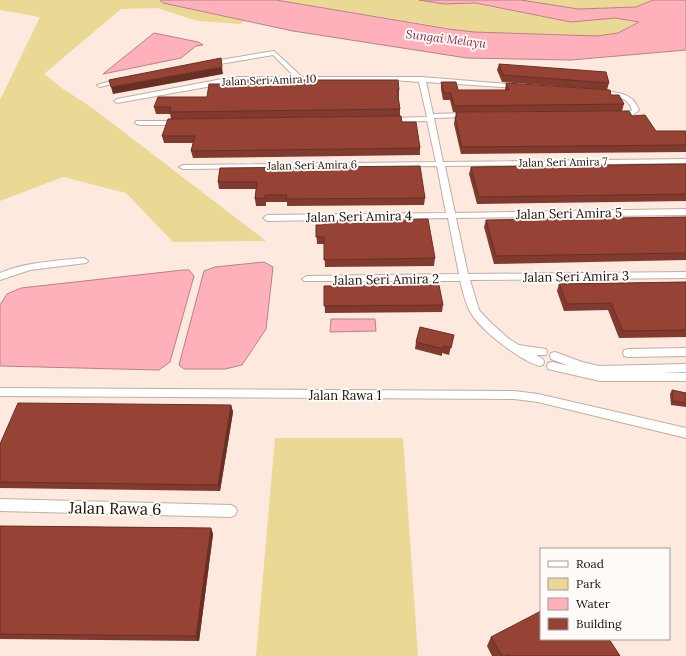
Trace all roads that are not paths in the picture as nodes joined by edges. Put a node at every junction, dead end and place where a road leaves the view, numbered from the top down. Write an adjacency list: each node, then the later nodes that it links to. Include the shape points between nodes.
1 (200, 66): 2 (street, via 274,52)
2 (300, 78): 4 (street, Jalan Seri Amira 10); 8 (street, Jalan Seri Amira 10, via 222,81)
3 (130, 79): 5 (street)
4 (422, 80): 6 (street, Jalan Seri Amira 10); 11 (street)
5 (100, 85)
6 (523, 87)
7 (593, 92): 9 (street, via 624,96 634,103 636,110 628,114)
8 (117, 101)
9 (612, 114)
10 (477, 115): 11 (street)
11 (430, 117): 12 (street); 16 (street)
12 (384, 120)
13 (139, 123): 14 (street)
14 (186, 123)
15 (686, 161): 16 (street, Jalan Seri Amira 7)
16 (440, 164): 17 (street, Jalan Seri Amira 6); 19 (street)
17 (183, 167)
18 (686, 212): 19 (street, Jalan Seri Amira 5)
19 (452, 215): 20 (street, Jalan Seri Amira 4); 24 (street)
20 (267, 218)
21 (83, 261): 23 (street, via 27,267)
22 (686, 275): 24 (street, Jalan Seri Amira 3)
23 (0, 277)
24 (465, 278): 25 (street, Jalan Seri Amira 2); 28 (street, via 475,312 505,342)
25 (307, 279)
26 (686, 352): 27 (street)
27 (628, 353)
28 (540, 357)
29 (554, 361): 30 (street)
30 (565, 364): 31 (street, via 599,370); 32 (street, via 600,377)
31 (686, 368)
32 (686, 377)
33 (0, 392): 34 (street, Jalan Rawa 1, via 514,395 538,398)
34 (686, 433)
35 (0, 505): 36 (street, Jalan Rawa 6)
36 (231, 511)

